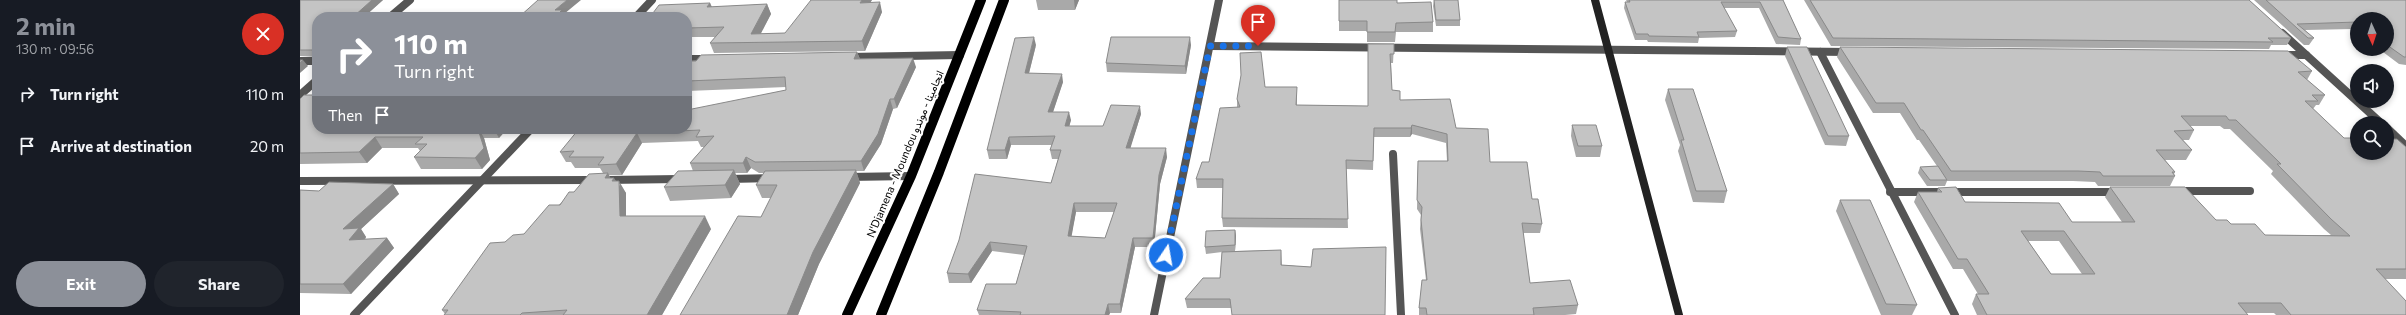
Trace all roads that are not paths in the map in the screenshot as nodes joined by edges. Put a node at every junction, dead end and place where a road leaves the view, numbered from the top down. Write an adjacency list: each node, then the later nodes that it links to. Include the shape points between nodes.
1 (410, 0): 7 (street)
2 (652, 0): 8 (street)
3 (981, 0): 14 (main road, N'Djamena - Moundou انجامينا - موندو)
4 (1004, 0): 42 (main road, via 939,172)
5 (1218, 0): 10 (street)
6 (1595, 0): 11 (street)
7 (396, 12)
8 (641, 12)
9 (2273, 25): 16 (street)
10 (1210, 46): 11 (street); 43 (street)
11 (1607, 48): 12 (street); 45 (street)
12 (1820, 52): 13 (street); 38 (street)
13 (1860, 52)
14 (960, 55): 17 (street); 29 (main road, N'Djamena - Moundou انجامينا - موندو)
15 (2274, 55): 16 (street)
16 (2306, 55): 24 (street)
17 (843, 57)
18 (718, 58): 19 (street)
19 (692, 59)
20 (300, 61): 21 (street)
21 (312, 61)
22 (312, 84): 23 (street)
23 (300, 95)
24 (2373, 116)
25 (526, 134): 35 (street)
26 (2394, 135): 27 (street)
27 (2406, 146)
28 (1393, 154): 44 (street)
29 (911, 176): 30 (street); 41 (main road, N'Djamena - Moundou انجامينا - موندو)
30 (839, 177)
31 (776, 178): 33 (street)
32 (688, 179): 35 (street)
33 (720, 179)
34 (300, 181): 35 (street)
35 (481, 182): 40 (street)
36 (2170, 191): 37 (street)
37 (2250, 191)
38 (1890, 192): 39 (street); 46 (street)
39 (2130, 192)
40 (354, 315)
41 (847, 315)
42 (881, 315)
43 (1154, 315)
44 (1401, 315)
45 (1679, 315)
46 (1955, 315)

